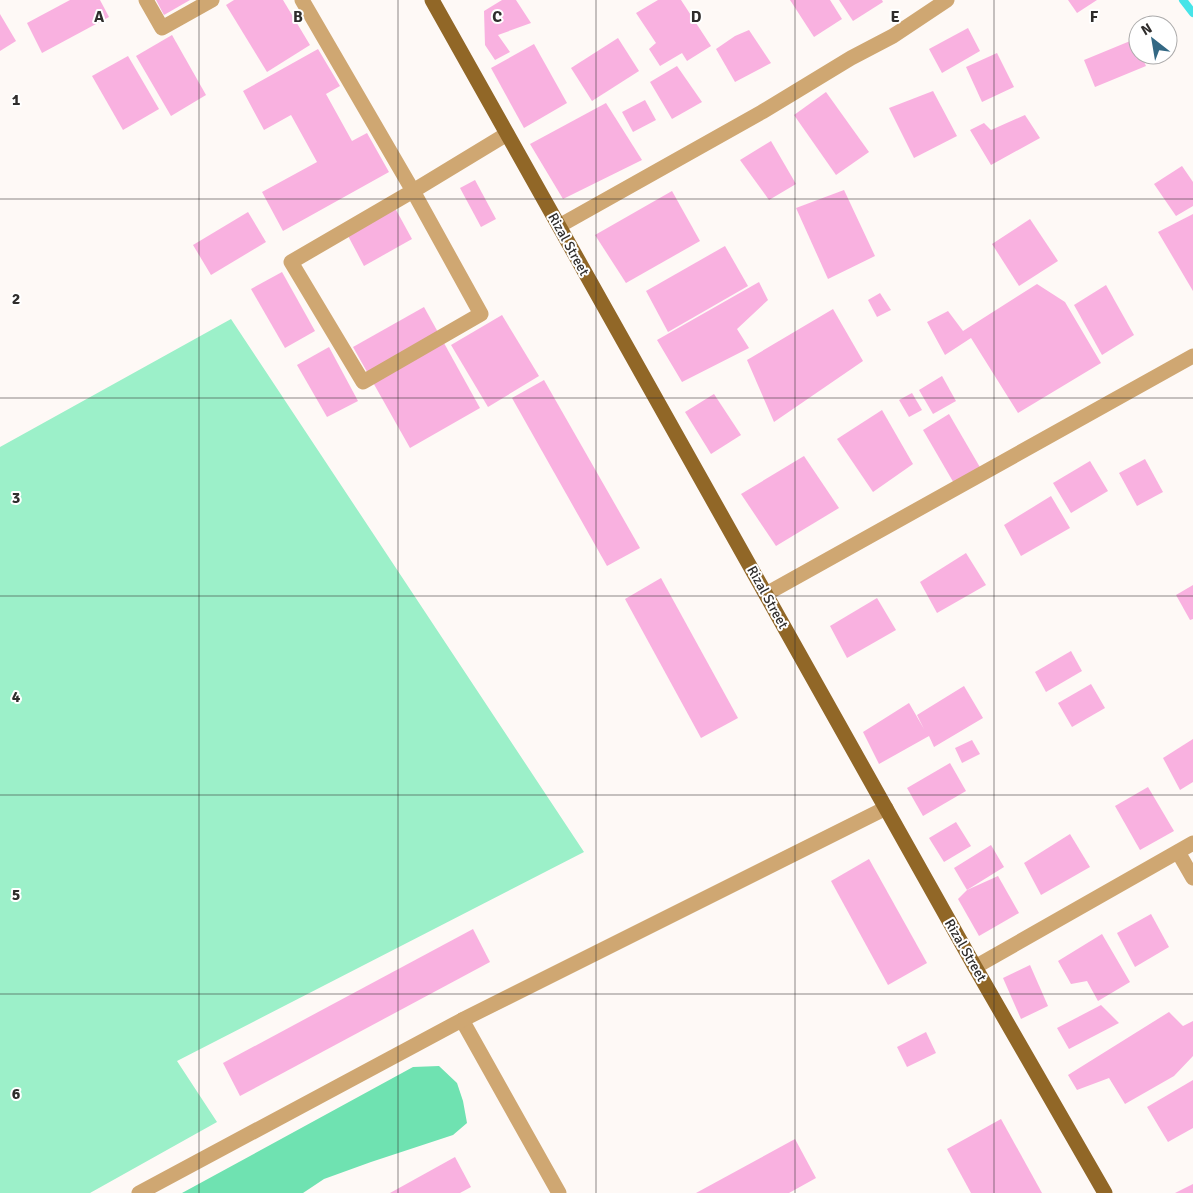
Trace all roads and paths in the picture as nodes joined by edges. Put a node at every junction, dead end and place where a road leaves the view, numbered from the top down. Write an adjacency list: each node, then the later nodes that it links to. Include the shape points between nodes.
1 (146, 0): 2 (street, via 162,28)
2 (212, 0)
3 (302, 0): 7 (street)
4 (432, 0): 6 (main road, Rizal Street)
5 (947, 0): 8 (street, via 892,36)
6 (507, 134): 7 (street); 8 (main road, Rizal Street)
7 (413, 191): 7 (street, via 481,314 363,382 290,262)
8 (559, 226): 10 (main road, Rizal Street)
9 (1193, 356): 10 (street)
10 (766, 594): 11 (main road, Rizal Street)
11 (886, 808): 15 (main road, Rizal Street); 16 (street)
12 (1193, 843): 13 (street)
13 (1178, 852): 14 (street); 15 (street)
14 (1193, 878)
15 (976, 967): 19 (main road, Rizal Street)
16 (462, 1020): 17 (street); 18 (street)
17 (139, 1193)
18 (559, 1193)
19 (1105, 1193)

